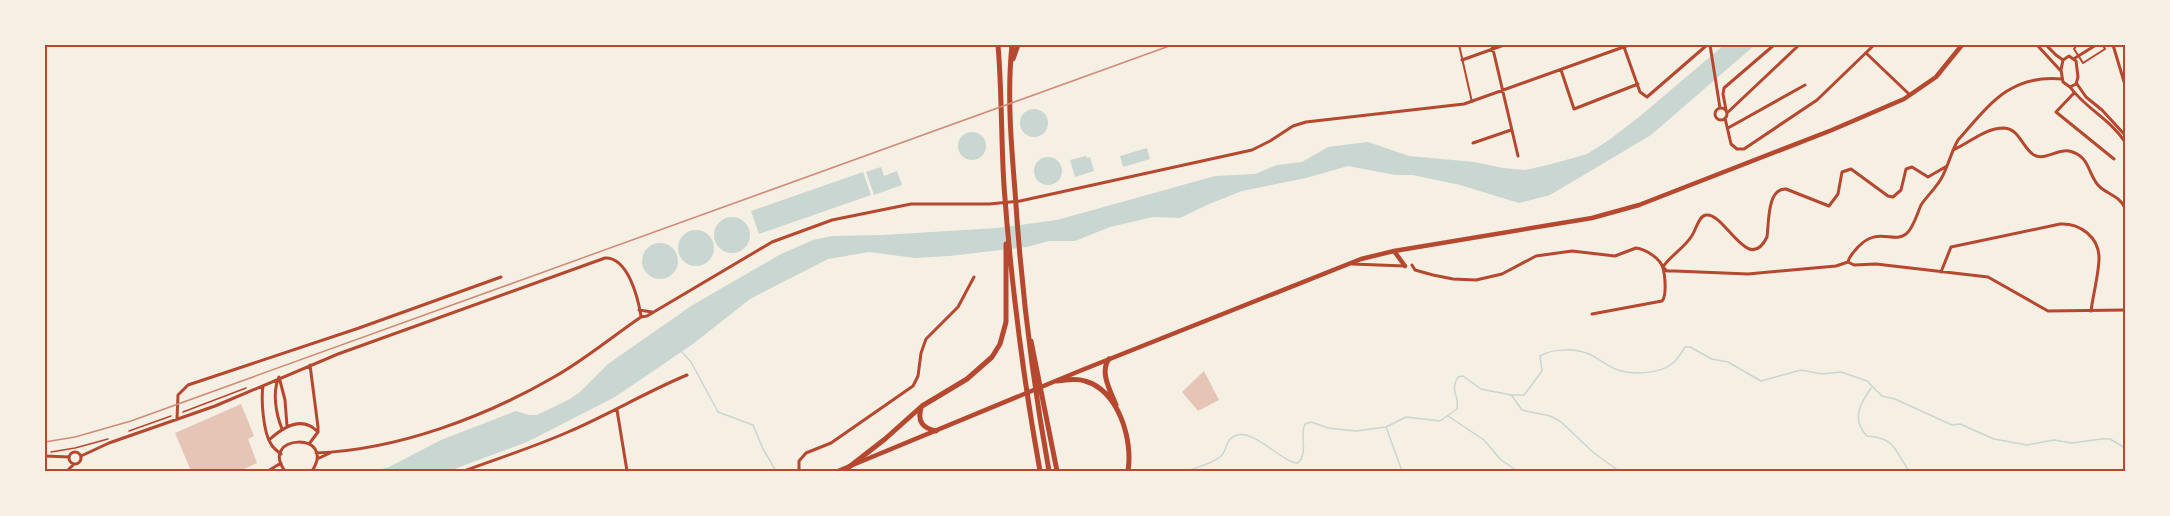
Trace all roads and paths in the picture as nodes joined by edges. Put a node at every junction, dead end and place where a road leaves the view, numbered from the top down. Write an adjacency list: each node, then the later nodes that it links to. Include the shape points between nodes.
1 (998, 45): 49 (highway)
2 (1012, 45): 23 (highway)
3 (1018, 45): 23 (highway)
4 (1459, 45): 21 (street)
5 (1504, 45): 18 (street)
6 (1774, 45): 37 (street, via 1724,88)
7 (1799, 45): 37 (street)
8 (1874, 45): 19 (street)
9 (1962, 45): 34 (main road, via 1936,77)
10 (2037, 45): 25 (street)
11 (2046, 45): 22 (street)
12 (2077, 45): 14 (street, via 2074,49 2083,63 2103,51)
13 (2097, 45): 20 (street)
14 (2104, 45): 15 (street)
15 (2113, 45): 30 (street)
16 (1625, 46): 24 (street); 28 (street)
17 (1709, 46): 28 (street, via 1650,95 1642,94); 36 (street)
18 (1492, 47): 21 (street); 32 (street)
19 (1866, 52): 34 (street); 39 (street, via 1817,100 1749,146 1734,147)
20 (2074, 58): 22 (street); 27 (street, via 2078,65)
21 (1462, 60): 35 (street)
22 (2063, 60): 25 (street)
23 (1010, 66): 73 (highway, via 1022,285)
24 (1561, 70): 28 (street, via 1574,109); 32 (street)
25 (2061, 70): 26 (street)
26 (2062, 79): 31 (street); 44 (street, via 2033,80 2006,90)
27 (2076, 83): 31 (street); 41 (street, via 2085,97)
28 (1638, 84)
29 (1805, 85): 39 (street)
30 (2125, 85)
31 (2070, 87): 33 (street)
32 (1501, 91): 35 (street); 40 (street)
33 (2074, 93): 42 (street); 46 (street, via 2056,112)
34 (1910, 95): 50 (main road, via 1832,130 1629,209)
35 (1471, 102): 63 (street, via 1306,122 1242,153 1020,201 911,204 832,220 764,246)
36 (1720, 108): 37 (street); 38 (street, via 1715,117)
37 (1726, 112): 38 (street)
38 (1725, 118): 39 (street)
39 (1727, 128)
40 (1510, 130): 43 (street); 45 (street)
41 (2125, 135)
42 (2125, 142)
43 (1473, 143)
44 (1953, 150): 47 (street); 48 (street, via 1978,135 2008,129 2036,156 2063,151 2080,155 2099,186)
45 (1518, 156)
46 (2114, 159)
47 (1947, 166): 52 (street, via 1908,233 1901,237 1870,237); 56 (street, via 1928,177 1914,168 1906,169 1901,190 1893,197 1851,169 1842,172 1838,194 1829,206 1780,189 1773,199 1767,237 1757,248 1741,244 1718,219 1706,215 1686,244)
48 (2125, 207)
49 (1008, 228): 74 (highway, via 1006,322 1000,344 975,373); 105 (highway, via 1025,384)
50 (1410, 248): 51 (main road); 53 (main road)
51 (1394, 251): 53 (main road); 54 (main road)
52 (1848, 262): 56 (street, via 1748,274 1675,272); 57 (street)
53 (1403, 263): 54 (street)
54 (1347, 264): 66 (main road)
55 (1412, 266): 56 (street, via 1453,279 1476,280 1502,274 1536,256 1572,251 1615,256 1636,248 1649,252)
56 (1663, 267): 64 (street, via 1666,295 1662,301)
57 (1941, 272): 62 (street, via 1993,278 2048,311); 62 (street, via 1951,247 2073,224 2093,238 2098,251)
58 (501, 277): 78 (street, via 188,385 178,395)
59 (974, 277): 103 (street, via 958,307 926,339 913,386 831,442 806,453 799,461)
60 (639, 310): 63 (street); 65 (street); 67 (street, via 626,270 614,259 605,258)
61 (2125, 310): 62 (street)
62 (2091, 311)
63 (652, 312): 65 (street)
64 (1592, 314)
65 (641, 317): 88 (street, via 556,376 509,401 438,429)
66 (1108, 359): 70 (main road); 79 (highway, via 1104,372)
67 (309, 365): 69 (street); 83 (street)
68 (687, 375): 75 (street)
69 (279, 378): 71 (street); 80 (street, via 284,393); 80 (street, via 275,390 279,422)
70 (1057, 381): 79 (highway, via 1081,380 1093,385 1110,400); 82 (main road)
71 (264, 386): 78 (street); 85 (street, via 263,409)
72 (246, 388): 76 (path)
73 (1040, 400): 106 (highway); 107 (highway)
74 (922, 406): 82 (highway, via 921,422); 96 (highway)
75 (617, 410): 101 (street); 102 (street)
76 (181, 413)
77 (171, 416): 81 (path)
78 (177, 419): 91 (street)
79 (1122, 420): 108 (highway, via 1129,449)
80 (285, 427): 83 (street, via 297,423); 85 (street)
81 (129, 431)
82 (936, 431): 96 (main road)
83 (318, 432): 86 (street)
84 (113, 437): 89 (path)
85 (269, 440): 90 (street)
86 (309, 444): 87 (street); 90 (street, via 294,441)
87 (316, 453): 88 (street); 93 (street)
88 (331, 453): 93 (street)
89 (45, 454): 92 (street)
90 (281, 454): 94 (street)
91 (81, 456): 92 (street, via 74,451); 95 (street)
92 (70, 459): 95 (street); 97 (street)
93 (317, 459): 100 (street)
94 (281, 463): 98 (street); 99 (street)
95 (75, 464): 97 (street)
96 (849, 466): 104 (main road)
97 (68, 470)
98 (268, 471)
99 (285, 471)
100 (312, 471)
101 (464, 471)
102 (627, 471)
103 (799, 471)
104 (838, 471)
105 (1040, 471)
106 (1049, 471)
107 (1057, 471)
108 (1128, 471)

